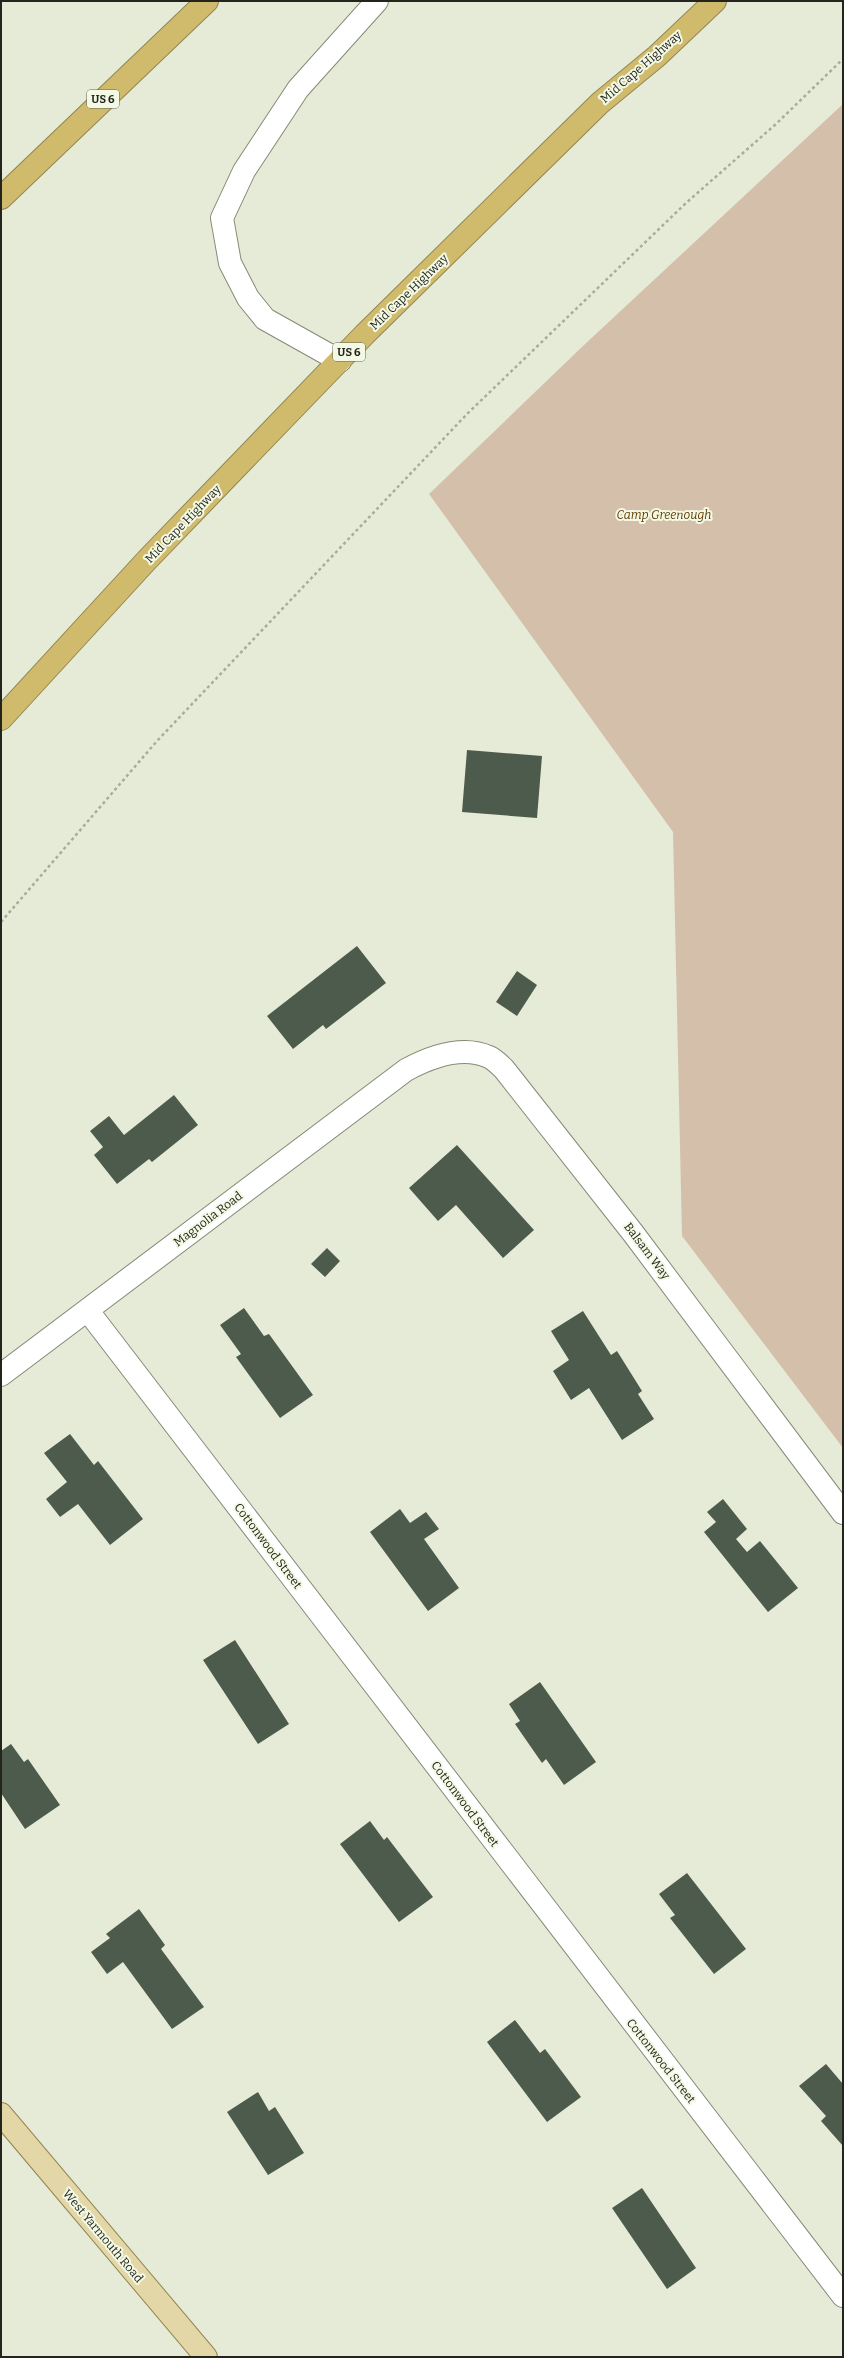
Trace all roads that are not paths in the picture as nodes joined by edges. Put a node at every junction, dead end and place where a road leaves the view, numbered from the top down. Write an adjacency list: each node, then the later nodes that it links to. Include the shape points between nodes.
1 (207, 1): 4 (highway, US 6)
2 (377, 1): 5 (street, via 298,89 244,171 222,218 230,263 248,298 265,319)
3 (715, 1): 5 (highway, Mid Cape Highway / US 6, via 657,56 600,103)
4 (1, 198)
5 (340, 362): 6 (highway, Mid Cape Highway / US 6, via 147,560)
6 (1, 719)
7 (416, 1064): 8 (street, Magnolia Road); 10 (street, Balsam Way, via 431,1057 462,1052 490,1057 504,1069 633,1233)
8 (88, 1311): 9 (street, Magnolia Road); 12 (street, Cottonwood Street)
9 (1, 1375)
10 (843, 1513)
11 (1, 2115): 13 (main road, West Yarmouth Road)
12 (843, 2296)
13 (206, 2357)

